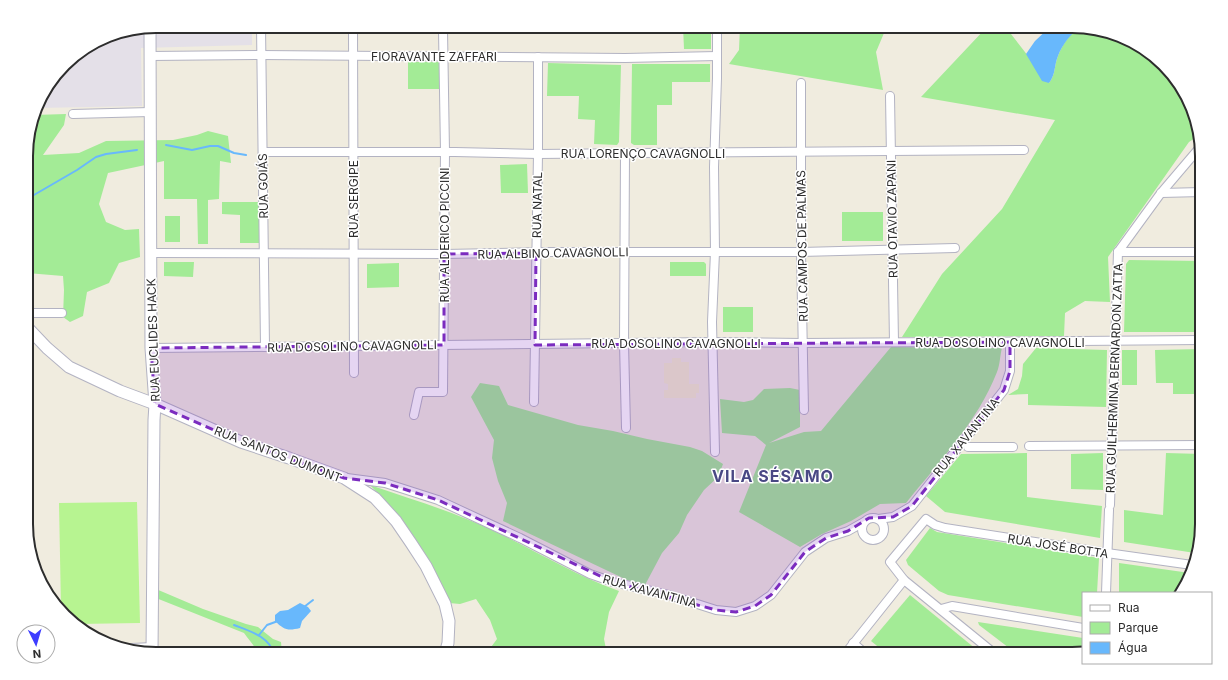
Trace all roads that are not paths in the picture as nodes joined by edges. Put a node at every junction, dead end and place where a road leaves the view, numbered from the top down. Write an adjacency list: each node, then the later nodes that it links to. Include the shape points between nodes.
1 (150, 33): 8 (main road, RUA EUCLIDES HACK)
2 (261, 33): 6 (street, RUA GOIÁS)
3 (353, 33): 9 (street, RUA SERGIPE)
4 (443, 33): 7 (street, RUA ALDERICO PICCINI)
5 (717, 33): 10 (street)
6 (262, 55): 8 (street, FIORAVANTE ZAFFARI); 9 (street, FIORAVANTE ZAFFARI); 17 (street, RUA GOIÁS)
7 (443, 55): 9 (street, FIORAVANTE ZAFFARI); 11 (street, FIORAVANTE ZAFFARI); 18 (street, RUA ALDERICO PICCINI)
8 (150, 56): 14 (main road, RUA EUCLIDES HACK)
9 (352, 56): 22 (street, RUA SERGIPE)
10 (717, 56): 11 (street, FIORAVANTE ZAFFARI); 19 (street)
11 (538, 57): 25 (street, RUA NATAL)
12 (801, 83): 20 (street, RUA CAMPOS DE PALMAS)
13 (890, 96): 21 (street, RUA OTAVIO ZAPANI)
14 (150, 112): 15 (street); 36 (main road, RUA EUCLIDES HACK)
15 (73, 114)
16 (1024, 150): 21 (street, RUA LORENÇO CAVAGNOLLI)
17 (262, 152): 22 (street, RUA LORENÇO CAVAGNOLLI); 30 (street, RUA GOIÁS)
18 (445, 152): 22 (street, RUA LORENÇO CAVAGNOLLI); 25 (street, RUA LORENÇO CAVAGNOLLI); 39 (street, RUA ALDERICO PICCINI)
19 (715, 152): 20 (street, RUA LORENÇO CAVAGNOLLI); 23 (street, RUA LORENÇO CAVAGNOLLI); 32 (street)
20 (801, 152): 21 (street, RUA LORENÇO CAVAGNOLLI); 33 (street, RUA CAMPOS DE PALMAS)
21 (891, 152): 29 (street, RUA OTAVIO ZAPANI)
22 (353, 153): 37 (street, RUA SERGIPE)
23 (625, 153): 25 (street, RUA LORENÇO CAVAGNOLLI); 31 (street)
24 (1195, 153): 27 (street)
25 (538, 154): 38 (street, RUA NATAL)
26 (1195, 192): 27 (street)
27 (1161, 193): 34 (street)
28 (955, 248): 29 (street, RUA ALBINO CAVAGNOLLI)
29 (892, 250): 33 (street, RUA ALBINO CAVAGNOLLI); 46 (street, RUA OTAVIO ZAPANI)
30 (265, 252): 36 (street, RUA ALBINO CAVAGNOLLI); 37 (street, RUA ALBINO CAVAGNOLLI); 53 (street, RUA GOIÁS)
31 (625, 252): 32 (street, RUA ALBINO CAVAGNOLLI); 38 (street, RUA ALBINO CAVAGNOLLI); 48 (street)
32 (715, 252): 33 (street, RUA ALBINO CAVAGNOLLI); 45 (street)
33 (801, 252): 49 (street, RUA CAMPOS DE PALMAS)
34 (1118, 252): 35 (street); 44 (street, RUA GUILHERMINA BERNARDON ZATTA)
35 (1195, 252)
36 (150, 253): 54 (main road, RUA EUCLIDES HACK)
37 (353, 253): 39 (street, RUA ALBINO CAVAGNOLLI); 52 (street, RUA SERGIPE)
38 (536, 253): 39 (street, RUA ALBINO CAVAGNOLLI); 51 (street, RUA NATAL)
39 (444, 254): 50 (street, RUA ALDERICO PICCINI)
40 (33, 313): 41 (street)
41 (62, 313)
42 (33, 333): 57 (main road, RUA SANTOS DUMONT, via 69,367)
43 (1195, 340): 44 (street, RUA DOSOLINO CAVAGNOLLI)
44 (1114, 341): 47 (street, RUA DOSOLINO CAVAGNOLLI); 64 (street, RUA GUILHERMINA BERNARDON ZATTA)
45 (712, 342): 48 (street, RUA DOSOLINO CAVAGNOLLI); 49 (street, RUA DOSOLINO CAVAGNOLLI); 66 (street)
46 (894, 342): 47 (street, RUA DOSOLINO CAVAGNOLLI); 49 (street, RUA DOSOLINO CAVAGNOLLI)
47 (1010, 342): 68 (street, RUA XAVANTINA, via 1010,371 1004,390 912,506)
48 (624, 343): 51 (street, RUA DOSOLINO CAVAGNOLLI); 60 (street)
49 (803, 343): 58 (street, RUA CAMPOS DE PALMAS)
50 (444, 345): 51 (street, RUA DOSOLINO CAVAGNOLLI); 52 (street, RUA DOSOLINO CAVAGNOLLI); 59 (street, RUA ALDERICO PICCINI, via 443,392 420,392)
51 (535, 345): 56 (street, RUA NATAL)
52 (353, 346): 53 (street, RUA DOSOLINO CAVAGNOLLI); 55 (street, RUA SERGIPE)
53 (265, 347): 54 (street, RUA DOSOLINO CAVAGNOLLI)
54 (151, 348): 57 (main road, RUA EUCLIDES HACK)
55 (354, 373)
56 (534, 402)
57 (155, 404): 67 (main road, RUA SANTOS DUMONT, via 241,442); 81 (main road, RUA EUCLIDES HACK)
58 (804, 410)
59 (414, 415)
60 (626, 428)
61 (1195, 445): 64 (street)
62 (1014, 446): 65 (street)
63 (1029, 446): 64 (street)
64 (1111, 446): 74 (street, RUA GUILHERMINA BERNARDON ZATTA)
65 (968, 447)
66 (716, 452)
67 (344, 478): 72 (street, RUA XAVANTINA, via 385,483 438,500 590,574 716,610 736,612 755,606 771,595 805,552 826,538); 82 (main road, RUA SANTOS DUMONT, via 375,498 396,521 426,566 445,604 449,622)
68 (893, 517): 69 (street); 71 (street)
69 (878, 519): 70 (street, via 869,518); 71 (street)
70 (864, 522): 72 (street, RUA XAVANTINA); 73 (street, via 861,529)
71 (884, 530): 73 (street, via 875,540)
72 (848, 531): 73 (street)
73 (864, 536)
74 (1107, 553): 75 (street, RUA JOSÉ BOTTA); 76 (street, RUA JOSÉ BOTTA, via 945,528 926,519 890,562); 77 (street, RUA GUILHERMINA BERNARDON ZATTA)
75 (1188, 564)
76 (904, 580): 78 (street); 80 (street)
77 (1106, 592)
78 (941, 609): 79 (street, via 952,606); 85 (street)
79 (1082, 628)
80 (853, 643): 83 (street); 84 (street)
81 (152, 647)
82 (447, 647)
83 (850, 647)
84 (858, 647)
85 (987, 647)

